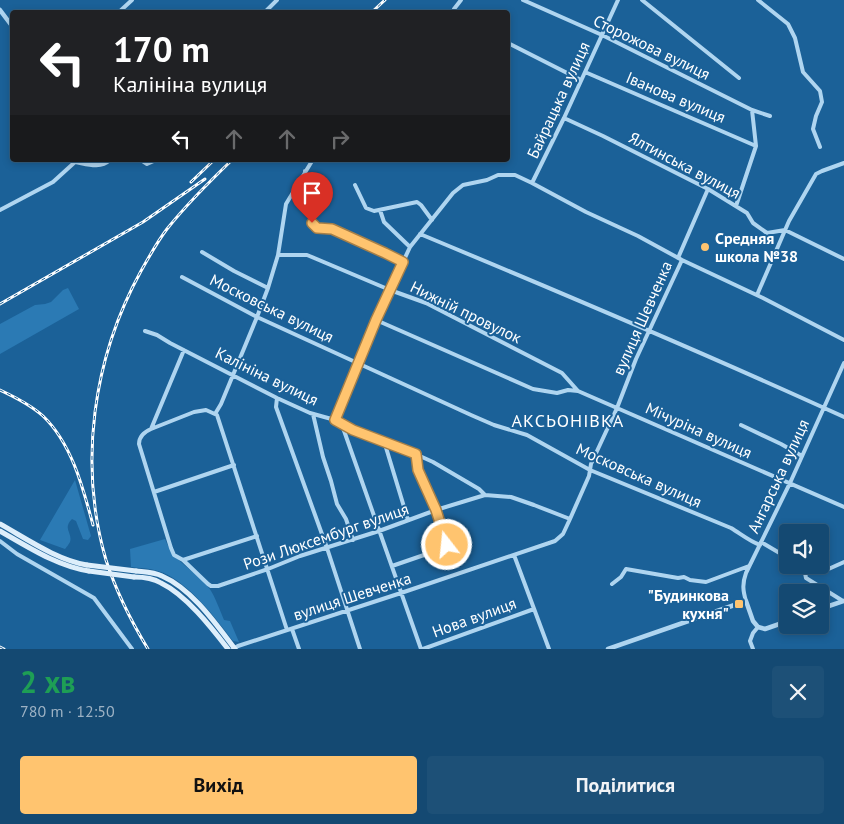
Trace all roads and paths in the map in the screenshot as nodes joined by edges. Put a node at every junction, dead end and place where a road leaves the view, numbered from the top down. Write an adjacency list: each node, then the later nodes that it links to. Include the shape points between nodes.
1 (132, 0): 8 (street)
2 (277, 0): 9 (street)
3 (523, 0): 11 (street, Сторожова вулиця)
4 (618, 0): 11 (street, Байрацька вулиця)
5 (642, 0): 14 (street)
6 (758, 0): 20 (street, via 788,24 795,38 803,72 820,91 822,102 814,129)
7 (0, 10): 10 (street)
8 (121, 10)
9 (267, 10)
10 (10, 23)
11 (602, 36): 13 (street, Байрацька вулиця); 16 (street, Сторожова вулиця)
12 (510, 44): 15 (street)
13 (585, 72): 15 (street, Байрацька вулиця); 19 (street, Іванова вулиця)
14 (739, 78)
15 (581, 80): 18 (street, Байрацька вулиця)
16 (752, 110): 17 (street, Сторожова вулиця); 19 (street)
17 (770, 116)
18 (564, 118): 27 (street, Байрацька вулиця); 29 (street, Ялтинська вулиця)
19 (756, 146): 30 (street)
20 (820, 147)
21 (74, 162): 31 (street, via 53,182)
22 (79, 162): 23 (street, via 93,166)
23 (108, 162)
24 (311, 162): 26 (street)
25 (844, 163): 34 (street, via 816,174)
26 (305, 171): 38 (street, via 286,204); 41 (street, via 308,205 312,223 317,228 332,229)
27 (532, 182): 33 (street, via 508,174 463,186 453,193); 39 (street)
28 (355, 185): 32 (street, via 366,208)
29 (708, 189): 30 (street, Ялтинська вулиця); 39 (street, вулиця Шевченка)
30 (736, 206): 34 (street, Ялтинська вулиця, via 767,233)
31 (0, 210)
32 (380, 210): 33 (street, via 417,202); 36 (street, via 384,222)
33 (432, 220): 35 (street)
34 (785, 230): 40 (street, Ялтинська вулиця); 45 (street)
35 (420, 234): 36 (street); 49 (street)
36 (410, 247): 41 (street)
37 (202, 252): 43 (street)
38 (278, 255): 43 (street); 44 (street, Нижній провулок, via 307,254)
39 (680, 259): 45 (street); 49 (street, вулиця Шевченка)
40 (844, 259)
41 (403, 262): 44 (street)
42 (182, 277): 46 (street, Московська вулиця)
43 (268, 288): 46 (street)
44 (390, 290): 47 (street); 55 (street, Нижній провулок, via 426,302 562,373)
45 (757, 295): 50 (street)
46 (257, 316): 52 (street, Московська вулиця); 54 (street)
47 (376, 320): 52 (street); 55 (street, Мічуріна вулиця, via 532,390)
48 (146, 331): 51 (street, Калініна вулиця)
49 (649, 331): 57 (street, вулиця Шевченка); 58 (street)
50 (844, 340)
51 (184, 350): 54 (street, Калініна вулиця); 65 (street)
52 (358, 362): 62 (street); 70 (street, Московська вулиця, via 494,425 528,435)
53 (844, 363): 58 (street, Ангарська вулиця)
54 (232, 374): 56 (street, Калініна вулиця); 60 (street)
55 (578, 391): 57 (street, Мічуріна вулиця)
56 (277, 398): 59 (street, Калініна вулиця); 85 (street, via 276,407)
57 (617, 408): 70 (street, вулиця Шевченка); 71 (street, Мічуріна вулиця)
58 (824, 408): 61 (street); 68 (street, Ангарська вулиця)
59 (313, 414): 62 (street, Калініна вулиця); 82 (street, via 337,504)
60 (216, 415): 65 (street, via 206,410 194,412); 69 (street)
61 (844, 417)
62 (335, 420): 63 (street, Калініна вулиця)
63 (342, 424): 66 (street, Калініна вулиця); 80 (street)
64 (741, 425): 68 (street)
65 (151, 429): 72 (street, via 140,437 139,444)
66 (384, 442): 67 (street, Калініна вулиця); 77 (street)
67 (416, 454): 73 (street, Калініна вулиця); 75 (street, via 418,470)
68 (802, 456): 71 (street, Ангарська вулиця)
69 (234, 465): 72 (street); 81 (street)
70 (590, 470): 76 (street, вулиця Шевченка); 84 (street, Московська вулиця, via 731,528 749,541)
71 (790, 483): 74 (street, Мічуріна вулиця); 84 (street, Ангарська вулиця)
72 (154, 492): 88 (street, via 172,551)
73 (485, 495): 75 (street, Рози Люксембург вулиця); 76 (street, Рози Люксембург вулиця, via 511,497)
74 (844, 507)
75 (436, 510): 77 (street, Рози Люксембург вулиця); 90 (street, via 447,545)
76 (570, 519): 87 (street, вулиця Шевченка, via 563,534 555,541)
77 (408, 520): 80 (street, Рози Люксембург вулиця)
78 (0, 524): 94 (main road, bridge, via 75,562)
79 (0, 531): 94 (main road, bridge, via 73,568)
80 (379, 531): 82 (street, Рози Люксембург вулиця); 90 (street)
81 (257, 536): 88 (street); 92 (street)
82 (353, 540): 85 (street, Рози Люксембург вулиця)
83 (0, 541): 106 (street, via 94,598)
84 (760, 543): 86 (street, Московська вулиця); 91 (street, Ангарська вулиця)
85 (327, 548): 92 (street, Рози Люксембург вулиця); 102 (street)
86 (779, 553)
87 (514, 555): 97 (street, вулиця Шевченка); 101 (street)
88 (183, 560): 92 (street, Рози Люксембург вулиця, via 211,586)
89 (844, 562): 93 (street)
90 (392, 566): 97 (street)
91 (749, 566): 96 (street, via 706,582 626,569); 98 (street, Ангарська вулиця, via 743,581)
92 (268, 569): 105 (street)
93 (829, 569)
94 (135, 574): 107 (main road, via 161,582 175,591 205,620); 108 (main road, via 156,574 175,583 198,603)
95 (804, 574): 99 (street)
96 (612, 584)
97 (401, 593): 102 (street, вулиця Шевченка); 111 (street)
98 (746, 601): 104 (street); 113 (street)
99 (843, 601): 100 (street)
100 (829, 606)
101 (534, 609): 111 (street, Нова вулиця); 112 (street)
102 (347, 611): 105 (street, вулиця Шевченка); 110 (street)
103 (779, 624): 104 (street)
104 (758, 627): 114 (street, via 751,636)
105 (290, 630): 108 (street, вулиця Шевченка); 109 (street)
106 (132, 649)
107 (228, 649)
108 (234, 649)
109 (299, 649)
110 (360, 649)
111 (422, 649)
112 (548, 649)
113 (608, 649)
114 (753, 649)

